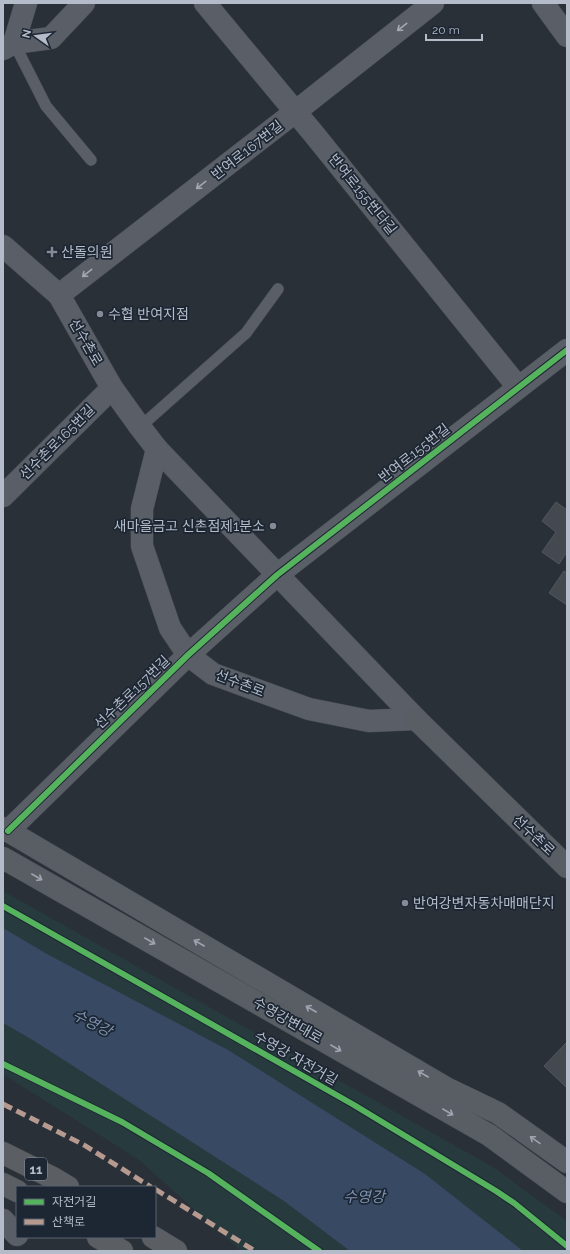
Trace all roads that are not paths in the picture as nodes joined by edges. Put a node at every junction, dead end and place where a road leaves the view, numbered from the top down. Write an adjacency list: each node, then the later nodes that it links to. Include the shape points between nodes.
1 (26, 3): 7 (street)
2 (84, 3): 7 (street, via 51,38)
3 (204, 3): 8 (street, 반여로155번다길)
4 (433, 3): 8 (street, 반여로167번길, one-way to 8)
5 (543, 3): 6 (street)
6 (567, 36)
7 (8, 46): 9 (lane, via 46,106)
8 (295, 112): 12 (street, 반여로167번길, one-way to 12); 14 (street, 반여로155번다길)
9 (91, 160)
10 (3, 246): 12 (street, 선수촌로)
11 (278, 289): 16 (lane, via 246,333)
12 (59, 295): 15 (street, 선수촌로)
13 (567, 350): 14 (street, 반여로155번길)
14 (518, 387): 19 (street, 반여로155번길)
15 (112, 388): 16 (street, 선수촌로); 18 (street, 선수촌로165번길)
16 (140, 428): 17 (street, 선수촌로)
17 (157, 449): 19 (street, 선수촌로); 20 (street, 선수촌로, via 142,509 142,546 170,628)
18 (3, 496)
19 (277, 575): 20 (street, 선수촌로157번길); 21 (street, 선수촌로)
20 (188, 655): 21 (street, 선수촌로, via 213,674 309,709 369,721); 22 (street, 선수촌로157번길)
21 (416, 719): 24 (main road, 선수촌로)
22 (5, 829): 26 (main road, 수영강변대로, one-way to 22, via 498,1113 446,1088)
23 (3, 858): 30 (main road, 수영강변대로, one-way to 30, via 489,1135)
24 (567, 867)
25 (3, 1153): 28 (highway, 11)
26 (567, 1162)
27 (3, 1184): 29 (highway, 11)
28 (66, 1186)
29 (16, 1190)
30 (567, 1192)
31 (3, 1220): 32 (street)
32 (16, 1234)
33 (19, 1238): 36 (street)
34 (100, 1238): 37 (highway)
35 (155, 1238): 38 (highway)
36 (24, 1251)
37 (122, 1251)
38 (176, 1251)

